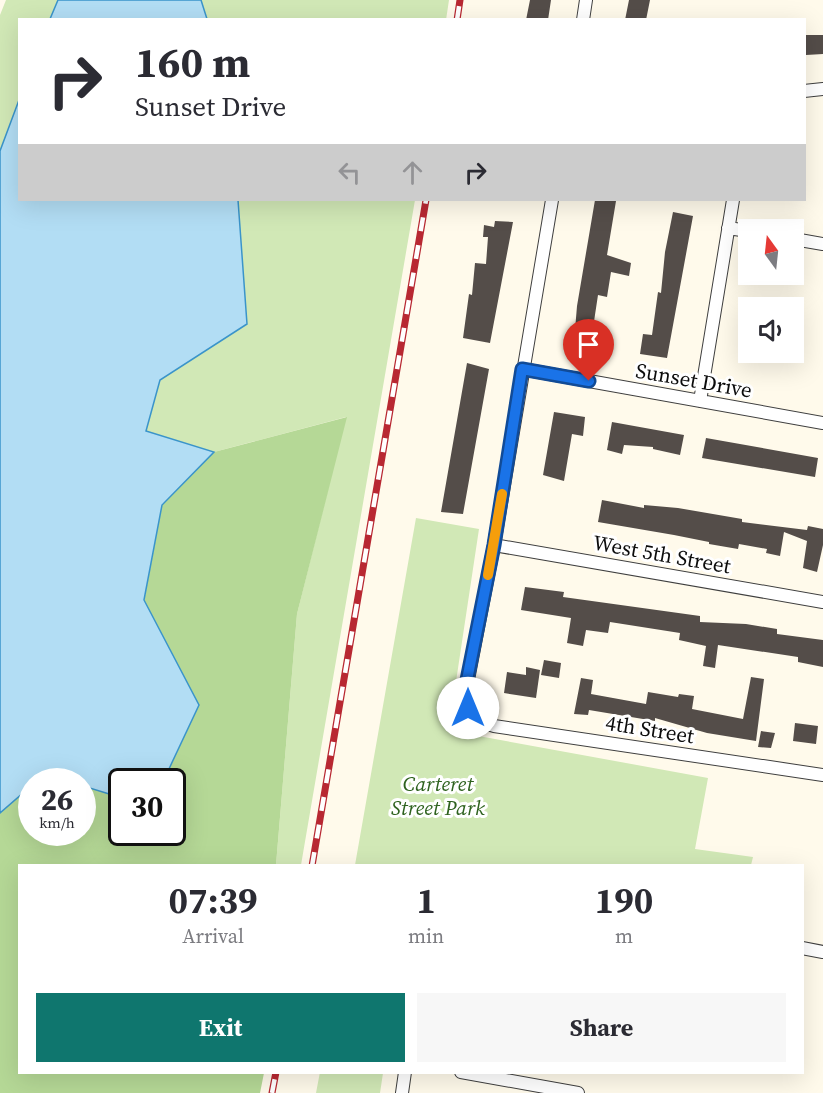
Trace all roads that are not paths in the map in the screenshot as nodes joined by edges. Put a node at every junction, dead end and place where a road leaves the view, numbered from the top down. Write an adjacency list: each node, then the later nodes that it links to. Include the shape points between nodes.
1 (586, 0): 2 (street)
2 (583, 18)
3 (823, 89): 4 (street)
4 (806, 91)
5 (552, 201): 11 (street)
6 (733, 201): 7 (street)
7 (728, 228): 8 (street); 12 (street)
8 (738, 230)
9 (804, 241): 10 (street)
10 (823, 244)
11 (522, 369): 12 (street, Sunset Drive); 14 (street)
12 (700, 400): 13 (street, Sunset Drive)
13 (823, 423)
14 (494, 545): 15 (street, West 5th Street); 16 (street, 4th Street, via 466,685 468,708 478,721)
15 (823, 602)
16 (823, 776)
17 (804, 948): 18 (street)
18 (823, 952)
19 (405, 1074): 21 (street)
20 (472, 1074): 22 (street)
21 (402, 1093)
22 (578, 1093)

